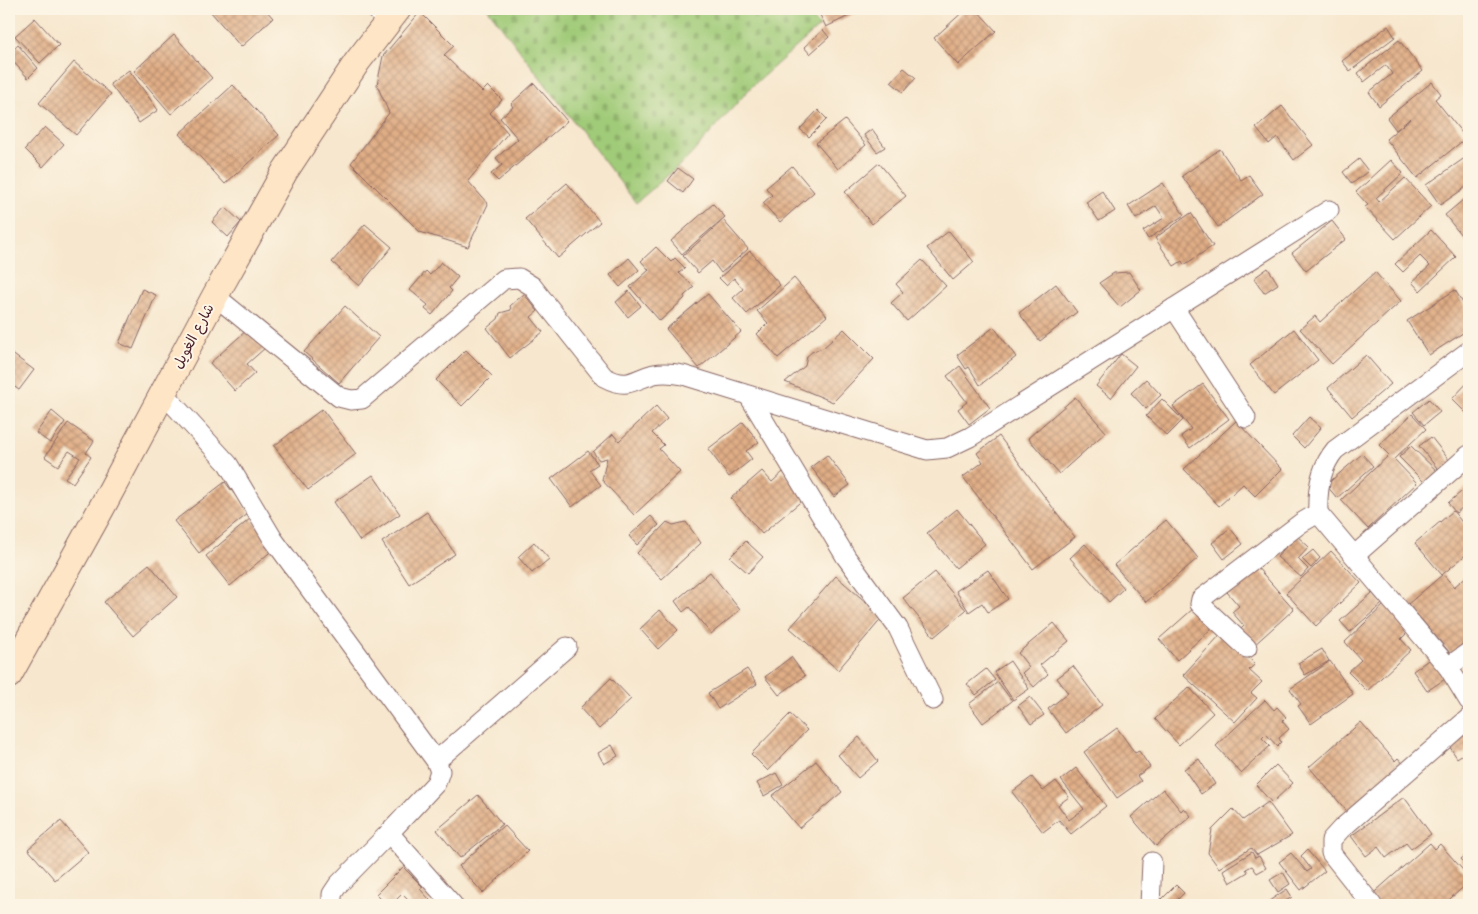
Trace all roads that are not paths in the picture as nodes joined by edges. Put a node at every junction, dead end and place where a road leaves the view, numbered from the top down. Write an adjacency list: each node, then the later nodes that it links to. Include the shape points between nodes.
1 (387, 13): 3 (street, شارع الغويل, via 285,171)
2 (1329, 210): 4 (street)
3 (215, 296): 6 (street, شارع الغويل); 7 (street, via 340,397 350,400 362,398 504,279 519,278 532,286 604,377 616,384 668,372)
4 (1174, 308): 7 (street, via 970,437 947,448 927,450); 8 (street)
5 (1469, 351): 10 (street, via 1335,450 1328,458 1318,487)
6 (163, 393): 16 (street, شارع الغويل); 20 (street, via 228,464 273,539)
7 (749, 396): 17 (street, via 846,557 898,628)
8 (1246, 418)
9 (1469, 454): 11 (street)
10 (1318, 513): 11 (street); 13 (street, via 1201,598 1200,604)
11 (1355, 555): 15 (street)
12 (567, 647): 20 (street)
13 (1247, 648)
14 (1469, 652): 15 (street)
15 (1448, 667): 18 (street)
16 (9, 675)
17 (933, 700)
18 (1469, 701)
19 (1469, 718): 26 (street, via 1331,840 1331,853)
20 (436, 761): 21 (street, via 440,771 436,783)
21 (389, 833): 23 (street, via 338,885 332,894); 24 (street)
22 (1152, 862): 25 (street)
23 (332, 905)
24 (453, 905)
25 (1150, 905)
26 (1372, 905)

